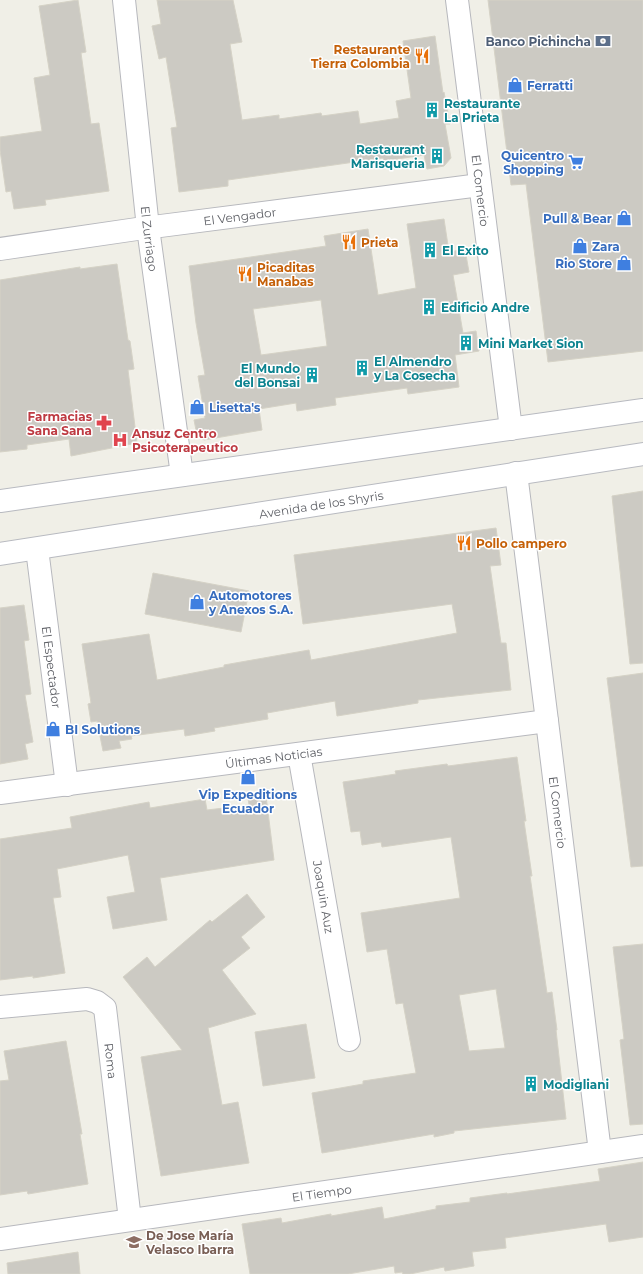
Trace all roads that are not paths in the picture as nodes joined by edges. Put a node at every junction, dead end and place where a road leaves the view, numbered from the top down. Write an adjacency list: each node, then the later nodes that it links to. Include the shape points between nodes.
1 (124, 0): 4 (street, El Zurriago)
2 (457, 0): 3 (street, El Comercio)
3 (480, 185): 4 (street, El Vengador); 7 (street, El Comercio)
4 (148, 228): 5 (street, El Vengador); 10 (street, El Zurriago)
5 (0, 249)
6 (643, 410): 7 (street)
7 (511, 429): 10 (street)
8 (643, 454): 9 (street, Avenida de los Shyris)
9 (516, 474): 12 (street, Avenida de los Shyris); 14 (street, El Comercio)
10 (182, 475): 11 (street)
11 (0, 501)
12 (37, 549): 13 (street, Avenida de los Shyris); 16 (street, El Espectador)
13 (0, 554)
14 (548, 720): 15 (street, Últimas Noticias); 21 (street, El Comercio)
15 (299, 754): 16 (street, Últimas Noticias); 19 (street, Joaquin Auz)
16 (67, 785): 17 (street, Últimas Noticias)
17 (0, 794)
18 (0, 1007): 22 (street, Roma, via 87,999 105,1008)
19 (349, 1040)
20 (643, 1146): 21 (street, El Tiempo)
21 (600, 1152): 22 (street, El Tiempo)
22 (130, 1220): 23 (street, El Tiempo)
23 (0, 1239)

